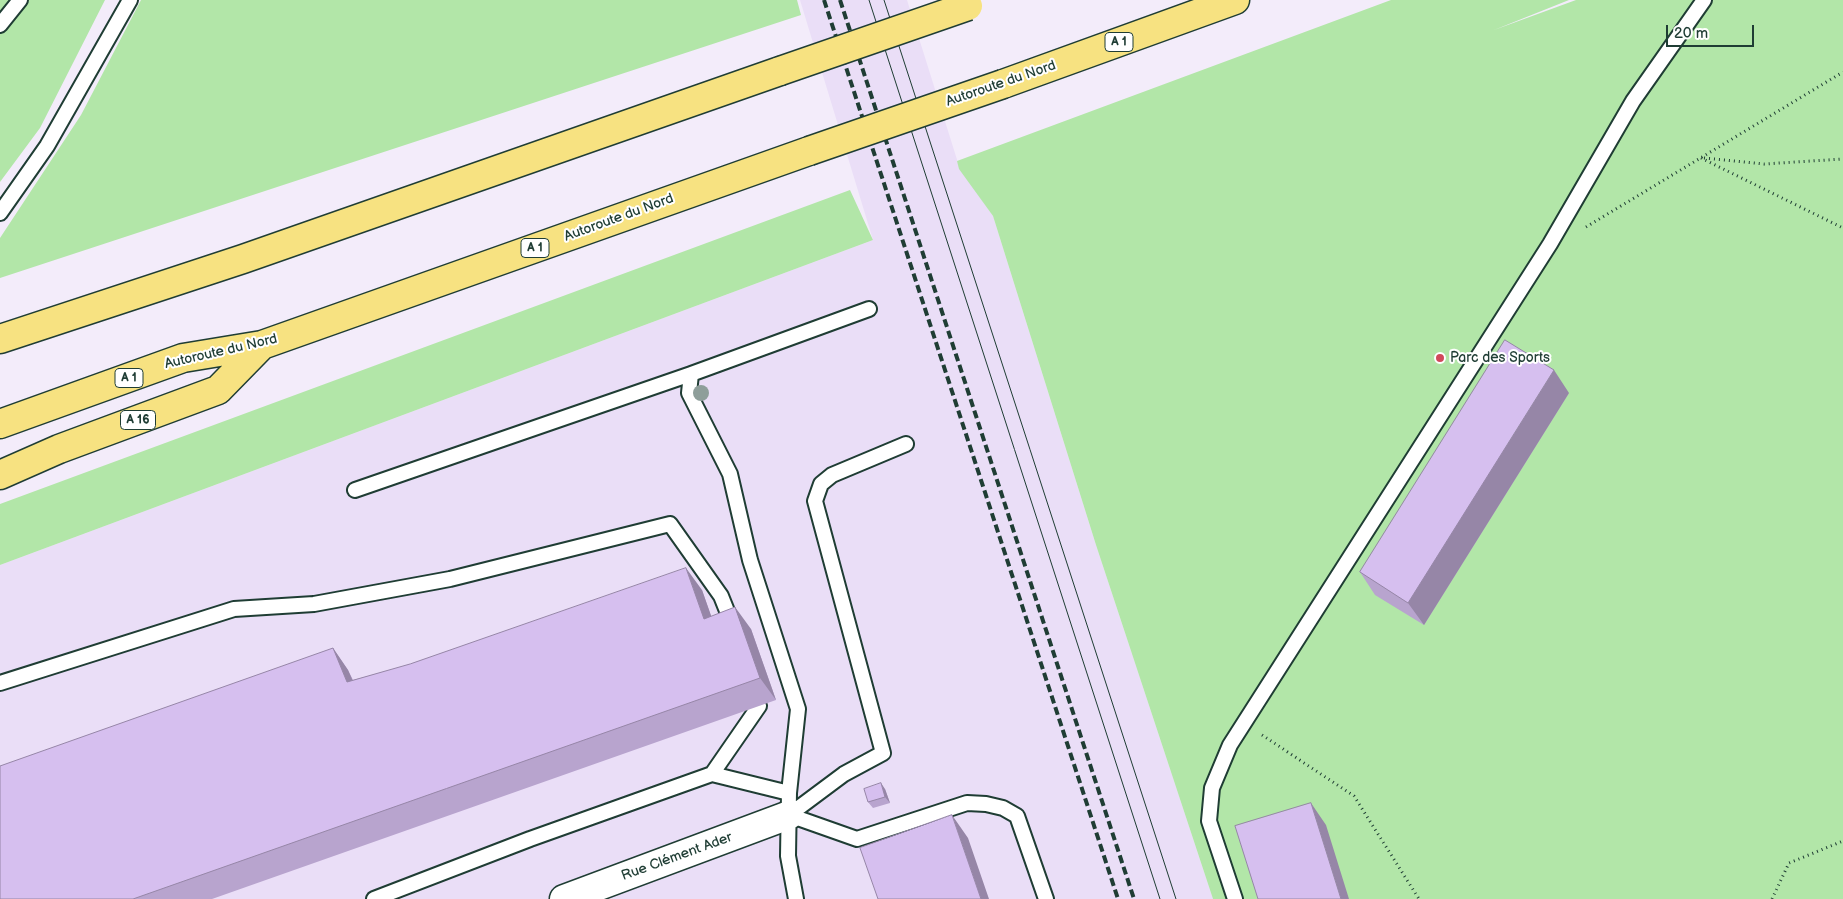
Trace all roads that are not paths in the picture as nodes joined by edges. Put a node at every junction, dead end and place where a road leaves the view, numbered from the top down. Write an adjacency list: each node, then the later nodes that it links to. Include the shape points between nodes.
1 (20, 0): 6 (lane)
2 (130, 0): 7 (lane, via 47,146)
3 (1235, 0): 10 (highway, Autoroute du Nord / A 1, bridge)
4 (1704, 0): 25 (lane, via 1633,100 1550,244 1230,745 1212,788 1209,821)
5 (977, 3): 9 (highway, bridge, via 252,256)
6 (0, 25)
7 (0, 212)
8 (869, 309): 11 (lane)
9 (0, 339)
10 (262, 346): 12 (highway, Autoroute du Nord / A 1, via 183,358); 14 (highway, A 16, via 218,390)
11 (691, 374): 15 (lane); 20 (lane, via 689,393 730,474 750,560 798,709)
12 (0, 424)
13 (906, 444): 20 (lane, via 832,476 821,484 814,501 884,754)
14 (0, 475)
15 (355, 490)
16 (736, 635): 17 (lane, via 722,596 670,524 450,579 314,604 234,609)
17 (0, 683)
18 (759, 706): 19 (lane)
19 (712, 774): 20 (lane); 21 (lane)
20 (789, 804): 22 (street, Rue Clément Ader); 23 (lane, via 788,856); 24 (lane, via 858,839 967,803 1003,808 1017,816)
21 (374, 899)
22 (564, 899)
23 (796, 899)
24 (1046, 899)
25 (1235, 899)

